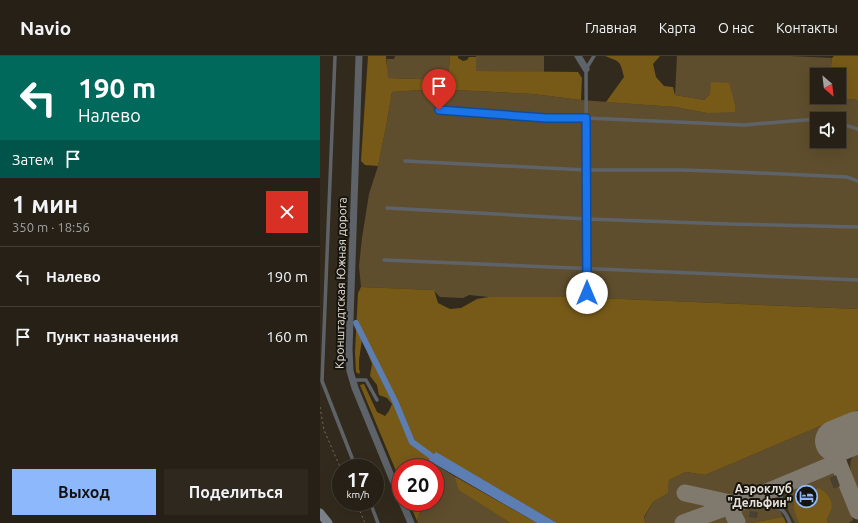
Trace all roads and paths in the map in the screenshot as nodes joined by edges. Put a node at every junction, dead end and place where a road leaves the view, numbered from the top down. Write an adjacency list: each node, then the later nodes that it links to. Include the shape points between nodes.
1 (335, 56): 25 (lane, via 322,381)
2 (360, 56): 21 (street, Кронштадтская Южная дорога, via 349,350)
3 (578, 56): 5 (street)
4 (594, 56): 5 (lane)
5 (586, 70): 7 (lane)
6 (439, 110): 7 (lane, via 546,118)
7 (586, 118): 8 (lane, via 744,125); 12 (lane)
8 (810, 120)
9 (846, 125): 10 (lane)
10 (858, 129)
11 (405, 161): 12 (lane)
12 (587, 170): 13 (lane, via 739,172 846,177); 15 (lane)
13 (858, 182)
14 (387, 208): 15 (lane)
15 (587, 219): 16 (lane); 18 (lane)
16 (858, 227)
17 (384, 260): 18 (lane)
18 (587, 269): 19 (lane); 20 (lane)
19 (858, 280)
20 (587, 293)
21 (352, 380): 22 (lane, via 366,380); 26 (street, Кронштадтская Южная дорога)
22 (377, 400)
23 (320, 407): 24 (path, via 324,430)
24 (337, 459)
25 (352, 459)
26 (392, 479)
27 (789, 483): 32 (lane, via 781,495)
28 (735, 504): 32 (lane, via 764,504)
29 (360, 511): 35 (path)
30 (373, 511): 36 (lane)
31 (406, 511): 37 (street, Кронштадтская Южная дорога)
32 (783, 511): 38 (lane)
33 (320, 513): 34 (street)
34 (328, 523)
35 (365, 523)
36 (378, 523)
37 (411, 523)
38 (790, 523)

